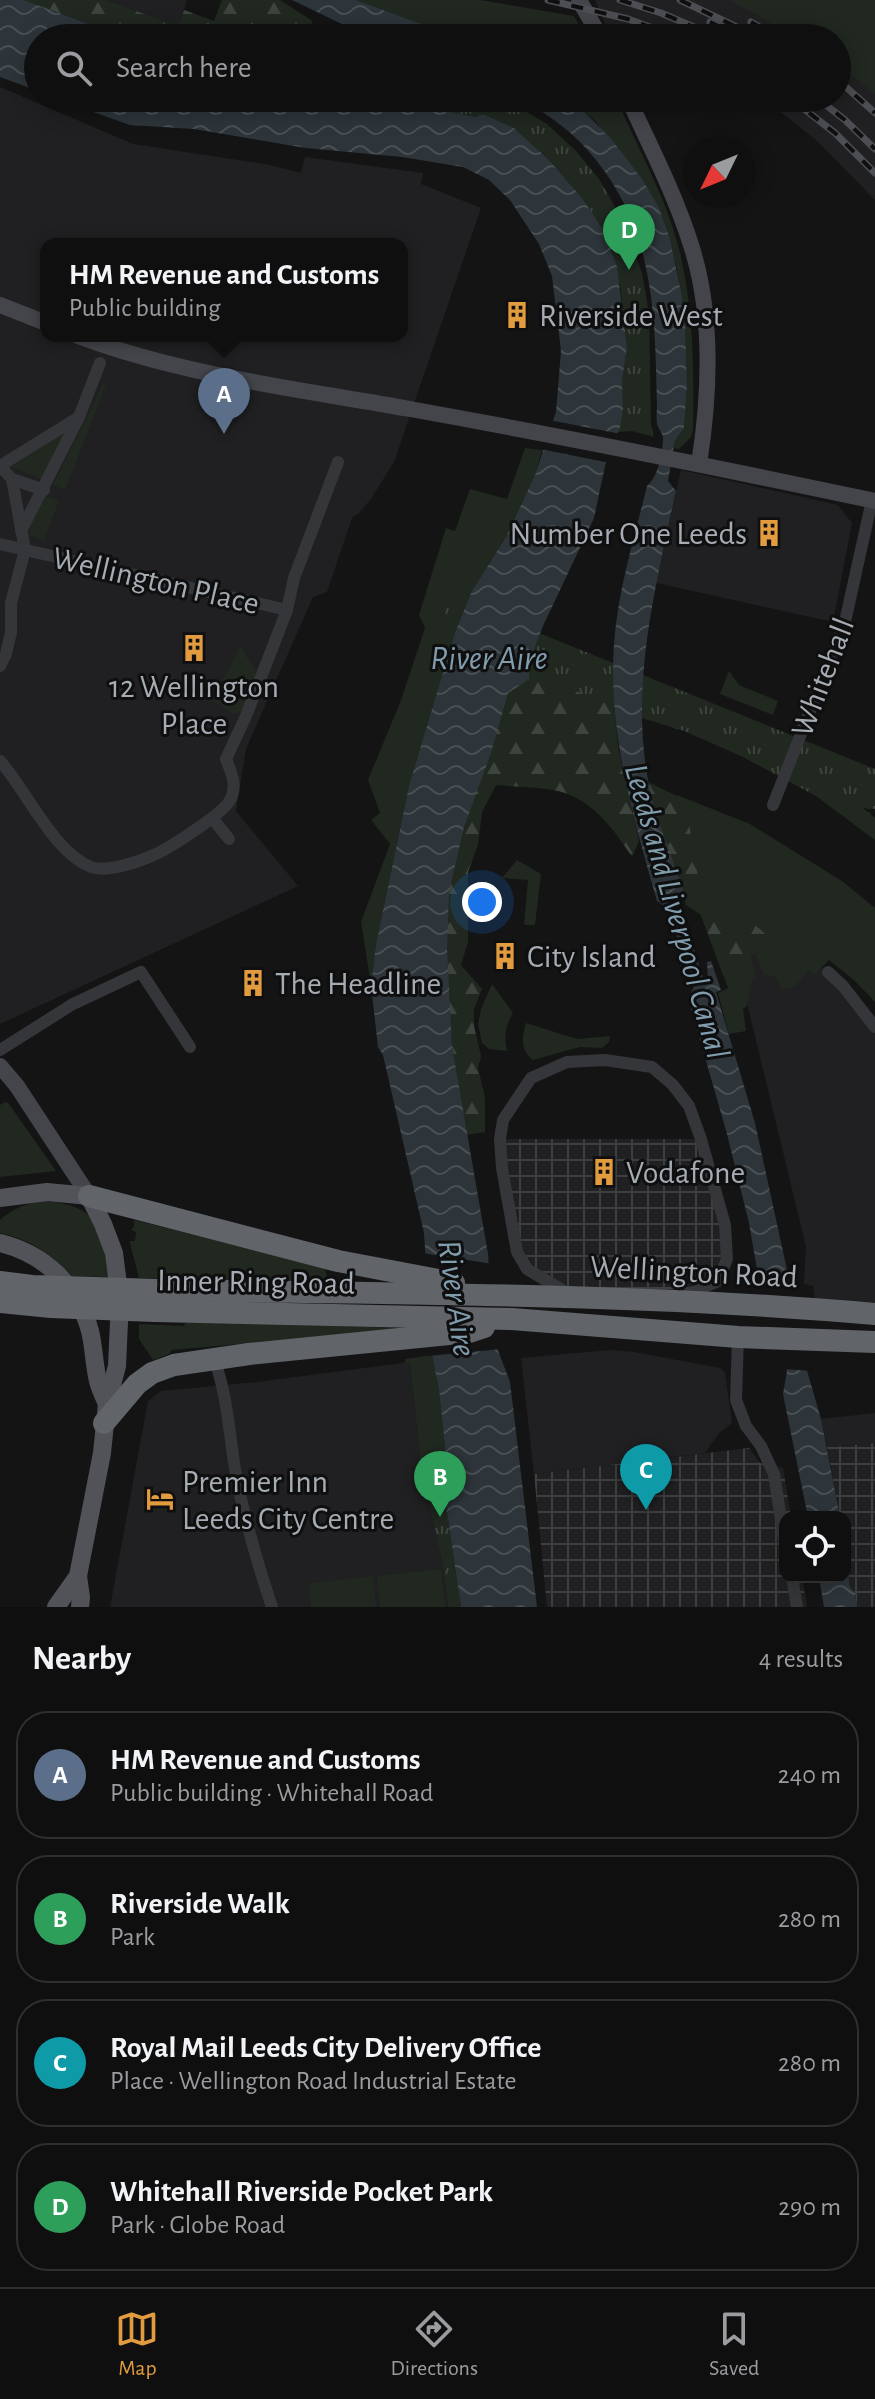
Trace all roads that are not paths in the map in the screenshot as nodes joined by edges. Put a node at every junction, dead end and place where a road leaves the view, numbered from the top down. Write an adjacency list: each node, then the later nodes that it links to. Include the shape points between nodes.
1 (579, 0): 2 (street)
2 (593, 24)
3 (634, 112): 10 (street, via 678,209 699,277 708,368)
4 (0, 305): 5 (street)
5 (40, 321)
6 (97, 342): 10 (street, via 231,379)
7 (100, 363): 8 (street)
8 (79, 417): 11 (street); 13 (street)
9 (338, 462): 18 (street, Wellington Place)
10 (699, 464): 14 (street)
11 (0, 466): 12 (street)
12 (12, 479): 13 (street); 15 (street, Wellington Place)
13 (44, 490): 15 (street)
14 (873, 500): 23 (street, Whitehall, via 845,622)
15 (21, 531): 17 (street, Wellington Place)
16 (0, 544): 17 (street, Wellington Place)
17 (25, 550): 18 (street, Wellington Place); 20 (street, Wellington Place, via 11,603)
18 (287, 610): 24 (street, Wellington Place, via 226,759 233,776 230,802)
19 (0, 617): 20 (street)
20 (11, 632): 21 (street, Wellington Place)
21 (0, 666)
22 (0, 761): 24 (street, Wellington Place, via 63,847 95,869 158,854)
23 (773, 805)
24 (212, 818): 25 (street)
25 (229, 839)
26 (828, 972): 27 (street)
27 (875, 1027)
28 (190, 1047): 29 (street, via 141,972 73,1004)
29 (0, 1050)
30 (0, 1066): 31 (street)
31 (89, 1196): 32 (main road, via 47,1192); 39 (highway, via 338,1261); 45 (main road, via 114,1253 120,1300 117,1366)
32 (0, 1198)
33 (0, 1243): 45 (main road, via 39,1259 60,1275 77,1300 89,1328)
34 (0, 1282): 36 (highway, Inner Ring Road, bridge)
35 (575, 1297): 37 (highway, Wellington Road); 37 (street, via 527,1269 517,1252 500,1139 503,1120 531,1078 567,1062 605,1060 652,1067 663,1076 689,1106 701,1139 725,1225 727,1259 718,1281); 39 (highway, Wellington Road, via 509,1294)
36 (156, 1301): 38 (highway, Inner Ring Road, bridge, via 51,1307); 39 (highway, Inner Ring Road)
37 (675, 1301): 40 (highway, Wellington Road)
38 (0, 1302)
39 (409, 1305): 41 (highway, Inner Ring Road); 44 (highway)
40 (875, 1314)
41 (512, 1319): 42 (highway, Wellington Road)
42 (738, 1337): 43 (highway, Wellington Road); 46 (street, via 736,1400 774,1474)
43 (875, 1342)
44 (214, 1359): 45 (highway, via 152,1373); 51 (street, via 251,1547)
45 (105, 1414): 47 (main road)
46 (780, 1511)
47 (78, 1576): 49 (main road); 50 (main road)
48 (793, 1583): 52 (street)
49 (56, 1607)
50 (80, 1607)
51 (272, 1607)
52 (797, 1607)

